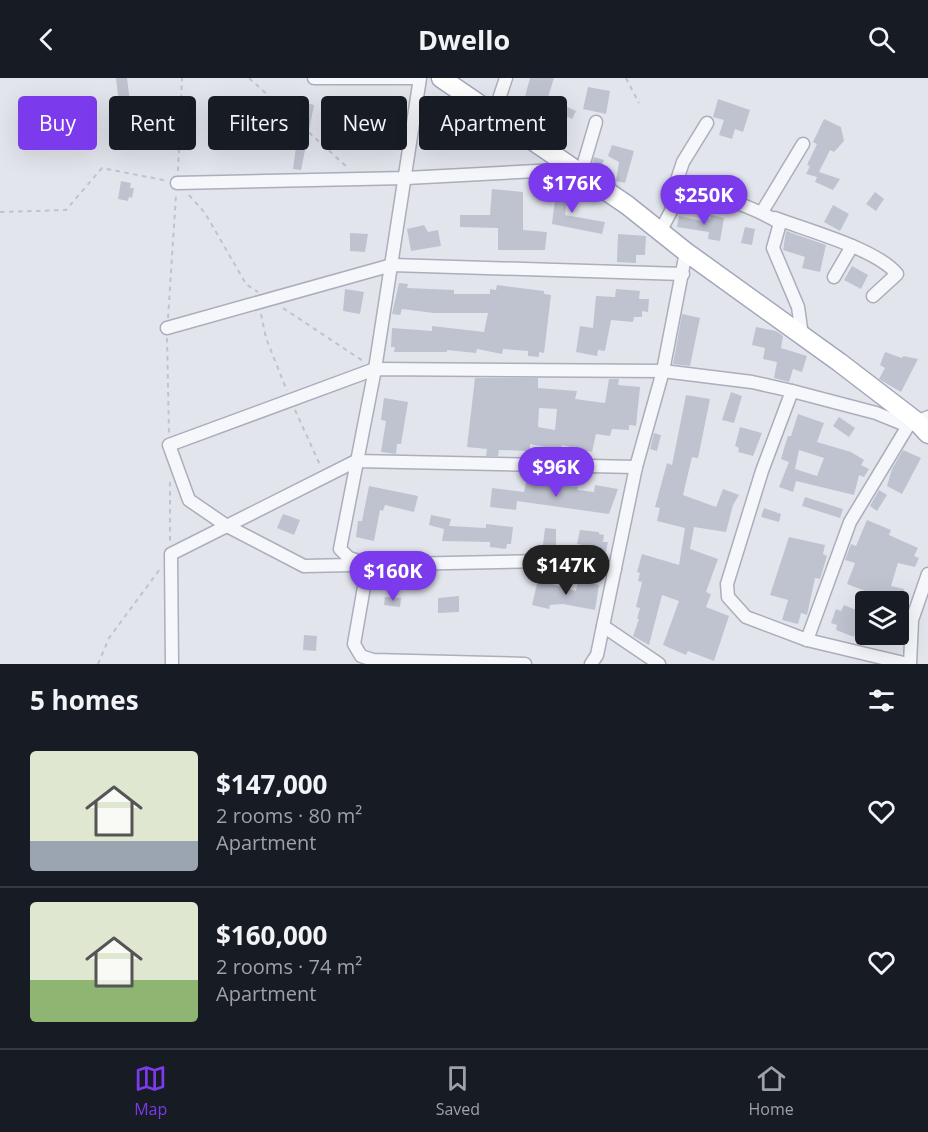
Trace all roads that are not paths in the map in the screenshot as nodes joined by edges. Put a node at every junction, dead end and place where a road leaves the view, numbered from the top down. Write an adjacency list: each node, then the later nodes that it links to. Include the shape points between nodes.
1 (314, 78): 2 (street)
2 (420, 78): 12 (street)
3 (506, 78): 6 (street)
4 (443, 79): 5 (main road)
5 (468, 96)
6 (500, 96)
7 (596, 122): 11 (street)
8 (707, 123): 14 (street, via 683,162)
9 (803, 144): 15 (street)
10 (548, 150): 11 (main road)
11 (579, 171): 12 (street); 16 (main road)
12 (406, 178): 13 (street); 19 (street)
13 (177, 183)
14 (674, 189): 15 (street, via 720,195); 16 (street, via 671,211)
15 (765, 214): 17 (street); 24 (street, via 780,223 773,248 798,307)
16 (660, 232): 18 (main road)
17 (852, 246): 21 (street); 22 (street, via 897,274)
18 (686, 252): 20 (street); 24 (main road)
19 (392, 265): 20 (street); 23 (street); 25 (street)
20 (682, 274): 26 (street)
21 (834, 277)
22 (873, 296)
23 (167, 328)
24 (802, 335): 28 (main road)
25 (375, 369): 26 (street); 29 (street); 31 (street, via 169,445 189,500)
26 (663, 371): 27 (street); 30 (street)
27 (792, 391): 28 (street); 36 (street, via 727,584 728,597 746,616)
28 (920, 424): 36 (street, via 850,522)
29 (356, 461): 30 (street); 31 (street); 32 (street, via 340,549 349,558)
30 (636, 467): 33 (street)
31 (226, 526): 32 (street, via 304,566); 38 (street, via 171,554)
32 (368, 564): 33 (street, via 549,561); 37 (street, via 354,644 361,656 373,660)
33 (615, 569): 35 (street)
34 (928, 574): 42 (street, via 912,620)
35 (603, 626): 40 (street, via 597,655); 41 (street)
36 (807, 640): 42 (street)
37 (457, 662): 39 (street)
38 (172, 664)
39 (525, 664)
40 (591, 664)
41 (659, 664)
42 (909, 664)

